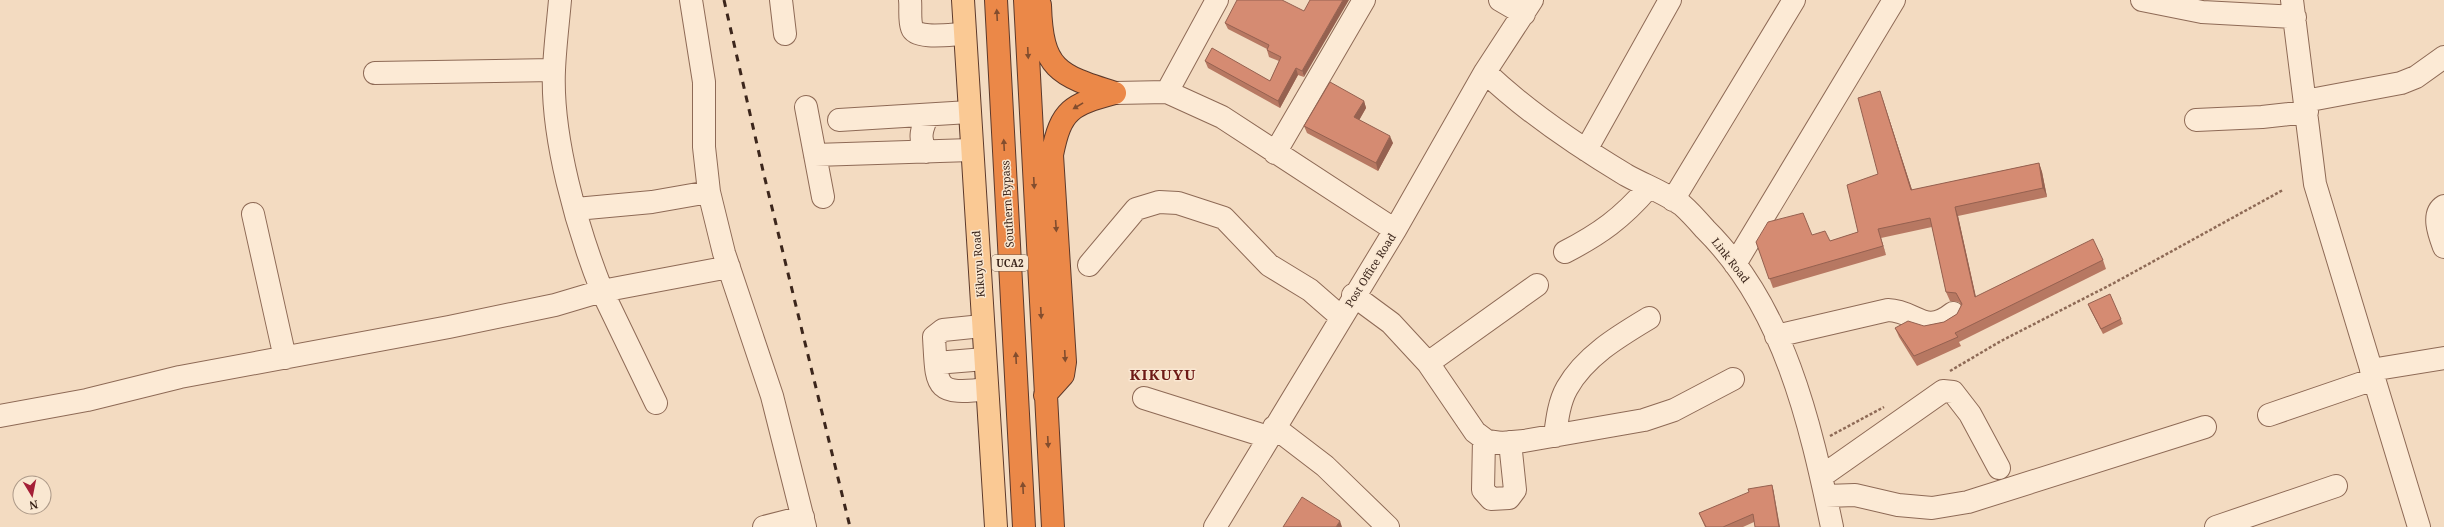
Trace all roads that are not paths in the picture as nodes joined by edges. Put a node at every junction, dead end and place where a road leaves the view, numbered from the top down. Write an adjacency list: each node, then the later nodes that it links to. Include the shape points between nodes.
1 (560, 0): 21 (street)
2 (691, 0): 38 (street, via 704,82 704,147)
3 (782, 0): 18 (street)
4 (910, 0): 19 (street, via 912,28 916,34)
5 (963, 0): 19 (main road, Kikuyu Road)
6 (996, 0): 82 (highway, Southern Bypass / UCA2, one-way to 6)
7 (1025, 0): 66 (highway, UCA2, one-way to 66)
8 (1040, 0): 25 (highway, via 1041,28 1049,59 1061,72 1074,80)
9 (1217, 0): 24 (street)
10 (1364, 0): 35 (street)
11 (1500, 0): 16 (street)
12 (1670, 0): 33 (street)
13 (1794, 0): 40 (street)
14 (1894, 0): 47 (street)
15 (2142, 0): 17 (street, via 2202,12)
16 (1528, 7): 22 (street, Post Office Road)
17 (2293, 8): 26 (street)
18 (785, 34)
19 (965, 34): 28 (main road, Kikuyu Road)
20 (2444, 57): 26 (street, via 2416,77 2401,83)
21 (554, 70): 23 (street); 42 (street, via 555,109 564,169)
22 (1485, 72): 33 (street, Link Road, via 1506,92); 44 (street, Post Office Road)
23 (375, 73)
24 (1167, 92): 25 (street); 35 (street, via 1222,117)
25 (1114, 93): 66 (highway, one-way to 66, via 1078,105 1062,119 1057,129 1052,155 1065,362 1063,375)
26 (2306, 106): 31 (street, via 2262,117); 63 (street, via 2320,201)
27 (806, 107): 36 (street)
28 (969, 112): 29 (street); 32 (main road, Kikuyu Road)
29 (928, 114): 30 (street); 34 (street, via 921,138)
30 (839, 120)
31 (2196, 120)
32 (971, 150): 34 (street); 56 (main road, Kikuyu Road)
33 (1586, 150): 37 (street, Link Road)
34 (926, 152): 36 (street)
35 (1275, 153): 44 (street)
36 (815, 155): 39 (street)
37 (1648, 188): 40 (street, Link Road); 46 (street, via 1629,210 1596,236)
38 (708, 192): 42 (street, via 652,202); 49 (street)
39 (823, 197)
40 (1673, 200): 47 (street, Link Road, via 1683,206 1720,244)
41 (2444, 206): 45 (street, via 2437,216 2439,234)
42 (576, 209): 51 (street)
43 (253, 214): 58 (street)
44 (1395, 230): 52 (street, Post Office Road)
45 (2444, 247)
46 (1565, 252)
47 (1735, 264): 57 (street, Link Road, via 1756,293)
48 (1089, 265): 54 (street, via 1136,209 1159,202 1178,203 1224,218 1269,265 1310,290)
49 (729, 267): 51 (street); 79 (street, via 772,396)
50 (1537, 285): 62 (street)
51 (602, 290): 58 (street, via 555,305); 68 (street)
52 (1353, 295): 54 (street, Post Office Road); 62 (street, via 1391,323)
53 (1953, 313): 57 (street, via 1941,323 1928,324 1900,310 1888,310)
54 (1341, 317): 72 (street, Post Office Road)
55 (1649, 318): 73 (street, via 1610,342 1584,366 1567,388 1559,410)
56 (982, 326): 60 (main road, Kikuyu Road); 61 (street, via 938,332 934,337)
57 (1776, 336): 77 (street, Link Road, via 1798,390)
58 (285, 358): 70 (street, via 180,377 87,400)
59 (2444, 358): 63 (street)
60 (985, 359): 61 (street); 65 (main road, Kikuyu Road)
61 (936, 363): 65 (street, via 937,376 941,386 946,389 957,392)
62 (1428, 363): 74 (street, via 1474,432)
63 (2372, 375): 69 (street); 88 (street)
64 (1733, 379): 73 (street, via 1674,410 1644,420)
65 (987, 389): 81 (main road, Kikuyu Road)
66 (1046, 395): 83 (highway, UCA2, one-way to 83)
67 (1144, 398): 72 (street)
68 (656, 403)
69 (2269, 415)
70 (0, 416)
71 (2205, 427): 77 (street, via 1968,502 1932,508 1898,505)
72 (1271, 432): 84 (street, Post Office Road); 85 (street, via 1325,466)
73 (1555, 436): 75 (street)
74 (1484, 439): 75 (street, via 1501,443); 75 (street, via 1483,490 1492,499 1508,498 1515,490)
75 (1510, 442)
76 (1999, 468): 77 (street, via 1970,414 1953,392 1943,391)
77 (1824, 486): 86 (street, Link Road)
78 (2336, 486): 87 (street)
79 (804, 522): 80 (street)
80 (764, 527)
81 (996, 527)
82 (1024, 527)
83 (1053, 527)
84 (1215, 527)
85 (1388, 527)
86 (1832, 527)
87 (2216, 527)
88 (2419, 527)

